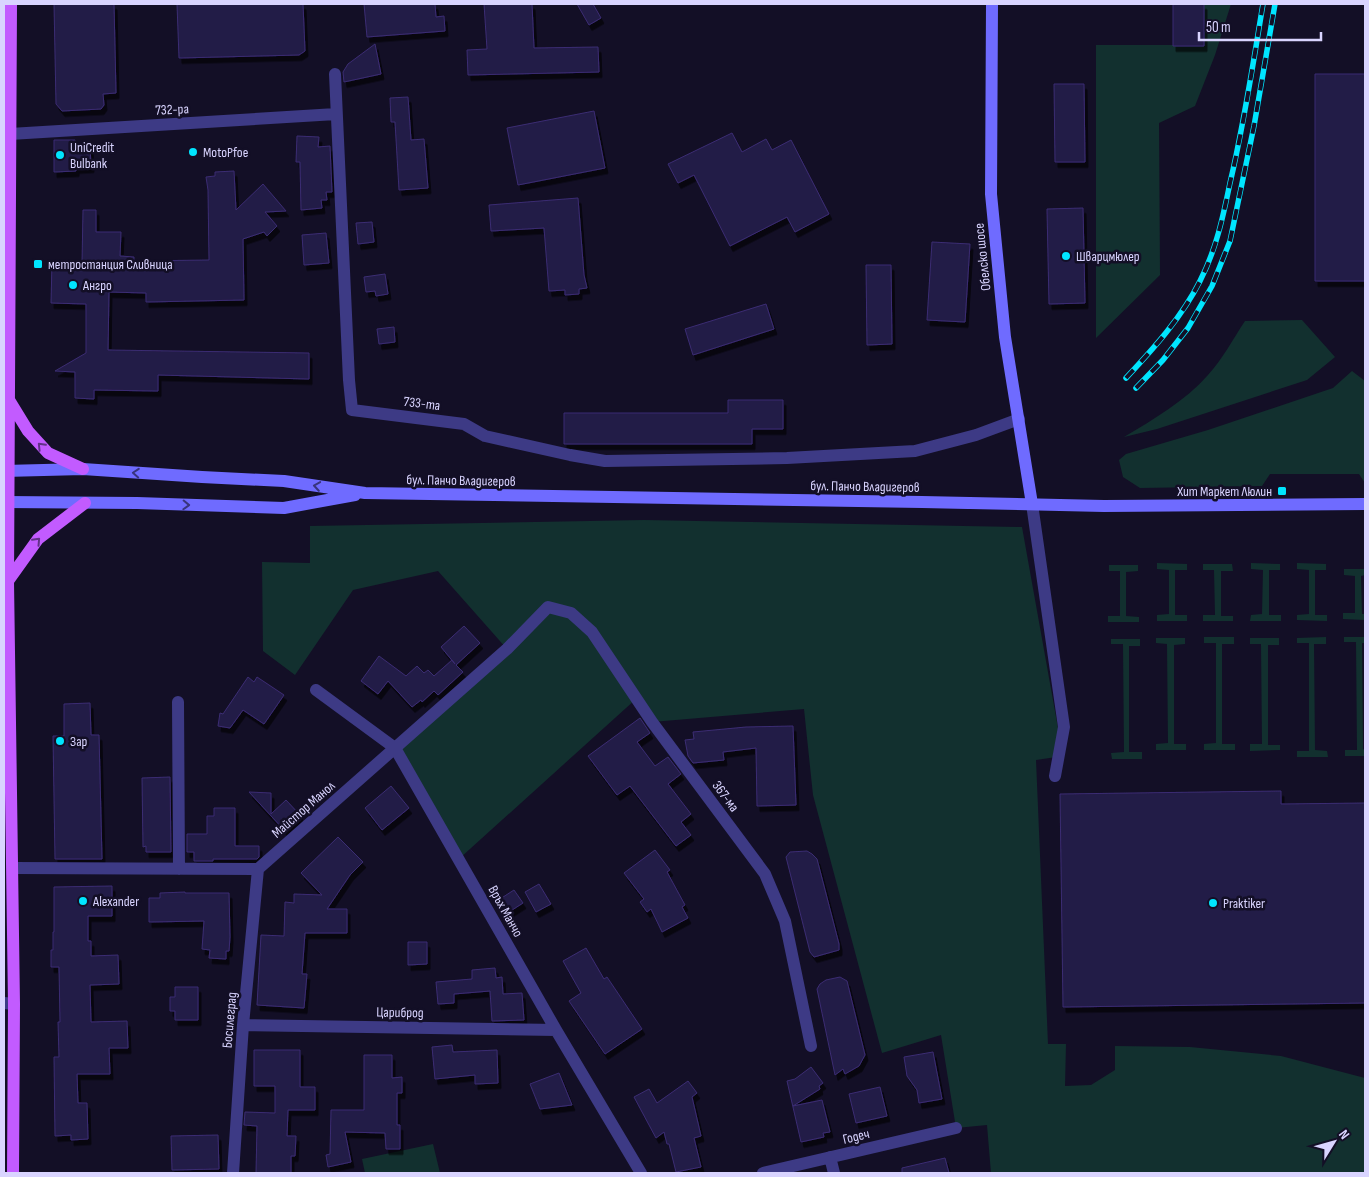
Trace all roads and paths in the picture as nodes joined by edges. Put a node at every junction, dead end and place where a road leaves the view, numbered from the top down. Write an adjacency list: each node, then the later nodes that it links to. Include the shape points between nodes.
1 (11, 4): 5 (main road)
2 (992, 4): 7 (street, Обелско шосе, via 991,194 1005,337)
3 (334, 74): 4 (street)
4 (336, 114): 5 (street, 732-ра); 7 (street, 733-та, via 352,410 464,424 485,436 606,461 787,458 914,451)
5 (10, 134): 6 (main road)
6 (6, 405): 8 (main road, one-way to 6, via 48,453); 9 (main road)
7 (1019, 420): 13 (street, Обелско шосе)
8 (83, 469): 9 (street, бул. Панчо Владигеров); 10 (street, бул. Панчо Владигеров, one-way to 8, via 284,481)
9 (6, 471): 11 (main road)
10 (365, 493): 12 (street, бул. Панчо Владигеров, one-way to 10, via 284,508); 13 (street, бул. Панчо Владигеров)
11 (6, 502): 12 (street, бул. Панчо Владигеров); 15 (main road)
12 (85, 503): 15 (main road, one-way to 12, via 38,539)
13 (1032, 504): 14 (street, бул. Панчо Владигеров); 20 (street, via 1064,727)
14 (1365, 504)
15 (6, 577): 21 (main road)
16 (548, 607): 19 (street, Майстор Манол, via 507,649); 27 (street, 367-ма, via 571,612 592,632 652,722 765,874 785,921)
17 (316, 690): 19 (street, Връх Манчо)
18 (178, 702): 22 (street)
19 (396, 748): 23 (street, Майстор Манол); 26 (street, Връх Манчо)
20 (1055, 776)
21 (13, 868): 22 (street); 24 (main road)
22 (180, 868): 23 (street)
23 (258, 869): 25 (street, Босилеград)
24 (9, 1004): 30 (main road)
25 (243, 1025): 26 (street, Цариброд); 31 (street, Босилеград)
26 (556, 1030): 32 (street, Връх Манчо)
27 (811, 1046)
28 (956, 1128): 29 (street, Годеч)
29 (830, 1157): 33 (street, Годеч); 34 (street)
30 (14, 1173)
31 (233, 1173)
32 (641, 1173)
33 (763, 1173)
34 (834, 1173)

